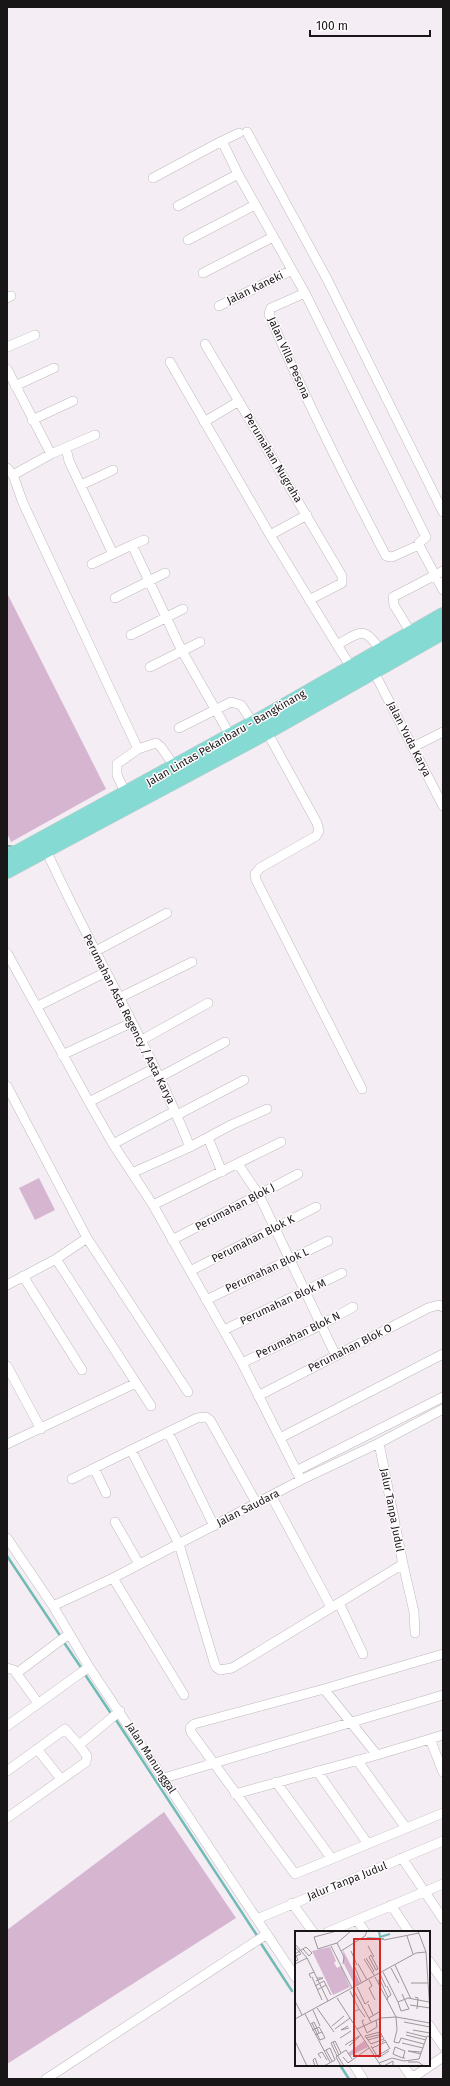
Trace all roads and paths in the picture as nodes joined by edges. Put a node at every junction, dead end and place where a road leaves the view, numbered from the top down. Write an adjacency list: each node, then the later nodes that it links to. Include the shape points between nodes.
1 (222, 141): 2 (street); 3 (street); 30 (street, via 243,132 327,279)
2 (238, 174): 4 (street); 5 (street)
3 (153, 178)
4 (178, 206)
5 (255, 206): 6 (street); 7 (street)
6 (273, 237): 8 (street); 9 (street)
7 (188, 240)
8 (292, 270): 10 (street); 11 (street, Jalan Kaneki)
9 (203, 273)
10 (305, 292): 35 (street, via 426,537 419,543); 35 (street, Jalan Villa Pesona, via 271,308 269,312 294,372 330,449 386,556 392,557)
11 (219, 306)
12 (34, 335): 14 (street)
13 (205, 344): 20 (street, Perumahan Nugraha)
14 (7, 347)
15 (170, 362): 22 (street)
16 (54, 368): 18 (street)
17 (7, 369): 18 (street)
18 (15, 386): 21 (street)
19 (73, 401): 21 (street)
20 (239, 401): 22 (street, Perumahan Nugraha); 31 (street, Perumahan Nugraha)
21 (32, 420): 25 (street)
22 (204, 422): 32 (street)
23 (94, 435): 24 (street)
24 (66, 448): 25 (street); 29 (street)
25 (51, 454): 28 (street)
26 (7, 468): 28 (street)
27 (113, 470): 29 (street)
28 (13, 475): 65 (street, via 23,503)
29 (81, 485): 36 (street)
30 (443, 512)
31 (307, 514): 32 (street, Perumahan Nugraha); 44 (street, Perumahan Nugraha, via 343,579 338,587)
32 (270, 535): 44 (street)
33 (144, 540): 34 (street)
34 (132, 545): 36 (street); 41 (street)
35 (420, 546): 40 (street)
36 (113, 554): 37 (street)
37 (92, 564)
38 (443, 571): 40 (street)
39 (165, 574): 41 (street)
40 (434, 576): 42 (street); 49 (street, via 393,597 394,604)
41 (149, 582): 43 (street); 47 (street)
42 (443, 590)
43 (115, 598)
44 (309, 600): 52 (street)
45 (183, 609): 47 (street)
46 (443, 615): 49 (highway, Jalan Lintas Pekanbaru - Bangkinang)
47 (165, 618): 50 (street); 54 (street)
48 (443, 632): 57 (highway, Jalan Lintas Pekanbaru - Bangkinang)
49 (411, 633): 53 (highway, Jalan Lintas Pekanbaru - Bangkinang)
50 (131, 634)
51 (200, 642): 54 (street)
52 (337, 645): 53 (street, via 356,634 364,633 370,634); 56 (street)
53 (380, 650): 56 (highway, Jalan Lintas Pekanbaru - Bangkinang)
54 (182, 651): 55 (street); 58 (street)
55 (150, 667)
56 (351, 667): 59 (highway, Jalan Lintas Pekanbaru - Bangkinang)
57 (374, 672): 61 (highway, Jalan Lintas Pekanbaru - Bangkinang); 64 (street, Jalan Yuda Karya)
58 (214, 709): 59 (street, via 226,703 236,703 241,705); 60 (street); 63 (street)
59 (253, 723): 63 (highway, Jalan Lintas Pekanbaru - Bangkinang)
60 (179, 728)
61 (267, 732): 69 (highway, Jalan Lintas Pekanbaru - Bangkinang); 88 (street, via 317,823 319,832 260,868 255,874 256,880)
62 (443, 732): 64 (street)
63 (230, 735): 66 (highway, Jalan Lintas Pekanbaru - Bangkinang)
64 (413, 747): 68 (street, Jalan Yuda Karya)
65 (138, 749): 66 (street, via 156,744 161,746); 67 (street, via 117,764 117,775)
66 (175, 767): 67 (highway, Jalan Lintas Pekanbaru - Bangkinang)
67 (126, 794): 70 (highway, Jalan Lintas Pekanbaru - Bangkinang)
68 (443, 806)
69 (46, 850): 71 (highway, Jalan Lintas Pekanbaru - Bangkinang); 73 (street, Perumahan Asta Regency / Asta Karya)
70 (7, 858)
71 (7, 871)
72 (167, 913): 73 (street)
73 (94, 952): 76 (street, Perumahan Asta Regency / Asta Karya)
74 (7, 953): 79 (street)
75 (192, 962): 77 (street)
76 (106, 972): 77 (street, Perumahan Asta Regency / Asta Karya); 79 (street)
77 (119, 998): 80 (street, Perumahan Asta Regency / Asta Karya)
78 (208, 1003): 81 (street)
79 (38, 1006): 83 (street)
80 (131, 1023): 81 (street, Perumahan Asta Regency / Asta Karya); 83 (street)
81 (140, 1041): 84 (street, Perumahan Asta Regency / Asta Karya)
82 (225, 1042): 85 (street)
83 (62, 1055): 89 (street)
84 (154, 1069): 85 (street, Perumahan Asta Regency / Asta Karya); 89 (street)
85 (158, 1078): 91 (street, Perumahan Asta Regency / Asta Karya)
86 (244, 1080): 91 (street)
87 (7, 1086): 104 (street)
88 (362, 1089)
89 (89, 1102): 94 (street)
90 (267, 1110): 92 (street)
91 (176, 1113): 94 (street); 95 (street, Perumahan Asta Regency / Asta Karya)
92 (208, 1138): 95 (street); 97 (street)
93 (281, 1142): 96 (street)
94 (113, 1144): 98 (street)
95 (190, 1147): 98 (street)
96 (238, 1164): 97 (street); 100 (street)
97 (222, 1172): 101 (street)
98 (132, 1173): 101 (street)
99 (298, 1174): 100 (street, Perumahan Blok J)
100 (259, 1195): 103 (street); 105 (street, Perumahan Blok J)
101 (153, 1205): 105 (street)
102 (316, 1207): 103 (street, Perumahan Blok K)
103 (275, 1228): 108 (street); 109 (street, Perumahan Blok K)
104 (87, 1238): 107 (street); 125 (street)
105 (172, 1240): 109 (street)
106 (328, 1241): 108 (street, Perumahan Blok L)
107 (56, 1259): 111 (street); 124 (street)
108 (291, 1259): 113 (street); 114 (street, Perumahan Blok L)
109 (190, 1271): 114 (street)
110 (342, 1273): 113 (street, Perumahan Blok M)
111 (23, 1276): 112 (street); 123 (street)
112 (7, 1284)
113 (305, 1292): 117 (street); 118 (street, Perumahan Blok M)
114 (206, 1300): 118 (street)
115 (353, 1307): 117 (street, Perumahan Blok N)
116 (443, 1307): 120 (street, Perumahan Blok O, via 439,1305 428,1308)
117 (321, 1325): 120 (street); 121 (street, Perumahan Blok N)
118 (224, 1330): 121 (street)
119 (443, 1354): 134 (street)
120 (336, 1356): 126 (street, Perumahan Blok O)
121 (242, 1363): 126 (street)
122 (7, 1366): 132 (street)
123 (82, 1370)
124 (136, 1383): 128 (street); 132 (street)
125 (188, 1392)
126 (258, 1396): 134 (street)
127 (443, 1397): 130 (street)
128 (151, 1406)
129 (443, 1409): 131 (street, Jalan Saudara)
130 (404, 1417): 131 (street); 139 (street)
131 (410, 1428): 135 (street, Jalan Saudara)
132 (41, 1429): 136 (street)
133 (168, 1432): 137 (street); 144 (street, via 197,1418 206,1417 210,1420); 146 (street)
134 (280, 1438): 139 (street)
135 (379, 1443): 141 (street, Jalan Saudara); 150 (street, Jalur Tanpa Judul)
136 (7, 1444)
137 (131, 1450): 138 (street); 148 (street)
138 (94, 1468): 140 (street); 142 (street)
139 (296, 1471): 141 (street)
140 (72, 1479)
141 (301, 1480): 143 (street, Jalan Saudara)
142 (106, 1493)
143 (272, 1497): 144 (street, Jalan Saudara); 152 (street)
144 (257, 1504): 146 (street, Jalan Saudara)
145 (115, 1522): 149 (street)
146 (214, 1526): 148 (street, Jalan Saudara)
147 (8, 1543): 153 (street, Jalan Manunggal)
148 (179, 1544): 149 (street, Jalan Saudara); 152 (street, Jalur Tanpa Judul, via 214,1662 220,1670 232,1668)
149 (139, 1564): 151 (street, Jalan Saudara)
150 (403, 1564): 152 (street, Jalur Tanpa Judul); 154 (street, via 414,1612)
151 (113, 1578): 153 (street, Jalan Saudara); 162 (street)
152 (335, 1605): 156 (street)
153 (53, 1606): 155 (street, Jalan Manunggal)
154 (414, 1633)
155 (69, 1634): 158 (street, Jalan Manunggal); 160 (street)
156 (363, 1654)
157 (443, 1654): 161 (street)
158 (89, 1667): 164 (street); 165 (street, Jalan Manunggal)
159 (7, 1668): 160 (street)
160 (16, 1673): 164 (street)
161 (324, 1689): 166 (street); 174 (street, via 194,1724 190,1728 191,1732)
162 (184, 1695)
163 (443, 1695): 166 (street)
164 (38, 1703): 167 (street)
165 (120, 1711): 170 (street); 178 (street, Jalan Manunggal)
166 (350, 1722): 172 (street); 174 (street)
167 (7, 1726)
168 (443, 1735): 169 (street)
169 (430, 1739): 172 (street); 177 (street)
170 (79, 1745): 171 (street, via 65,1729); 179 (street, via 87,1756 86,1762)
171 (37, 1749): 175 (street); 179 (street)
172 (377, 1755): 173 (street)
173 (357, 1760): 176 (street); 184 (street)
174 (211, 1762): 178 (street); 181 (street)
175 (7, 1771)
176 (317, 1771): 180 (street); 186 (street)
177 (443, 1772)
178 (164, 1778): 193 (street, Jalan Manunggal)
179 (61, 1779): 183 (street)
180 (276, 1782): 181 (street); 188 (street)
181 (235, 1794): 188 (street, via 295,1874)
182 (443, 1813): 184 (street)
183 (7, 1818)
184 (406, 1828): 186 (street)
185 (443, 1842): 187 (street, Jalur Tanpa Judul)
186 (368, 1844): 188 (street)
187 (402, 1858): 190 (street); 191 (street, Jalur Tanpa Judul)
188 (332, 1859)
189 (443, 1884): 190 (street)
190 (424, 1892): 192 (street); 194 (street)
191 (292, 1903): 193 (street, Jalur Tanpa Judul); 196 (street, Jalur Tanpa Judul)
192 (391, 1906): 195 (street); 199 (street)
193 (257, 1919): 200 (street, Jalan Manunggal)
194 (443, 1919)
195 (357, 1920): 197 (street); 198 (street)
196 (312, 1931)
197 (330, 1931)
198 (364, 1931)
199 (408, 1931)
200 (267, 1934): 202 (street, Jalan Manunggal); 211 (street)
201 (430, 1962): 203 (street)
202 (295, 1976)
203 (443, 1981)
204 (430, 2027): 205 (street)
205 (443, 2046)
206 (443, 2057): 210 (street)
207 (355, 2066): 212 (street)
208 (404, 2066): 209 (street, via 410,2075 415,2076)
209 (430, 2066)
210 (430, 2066)
211 (46, 2079)
212 (363, 2079)

